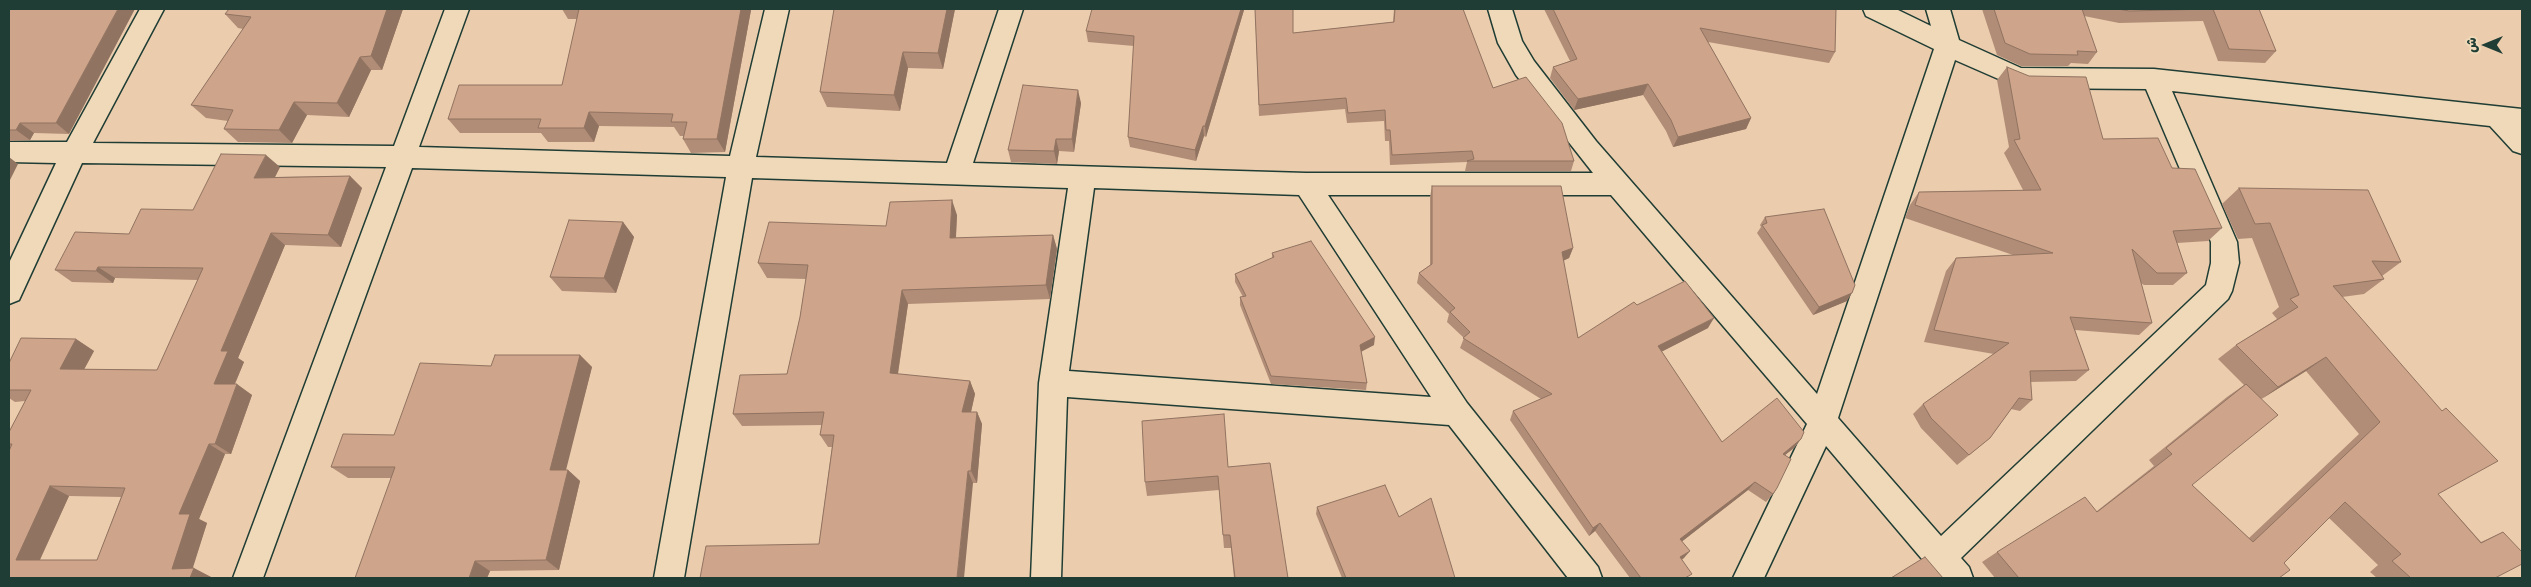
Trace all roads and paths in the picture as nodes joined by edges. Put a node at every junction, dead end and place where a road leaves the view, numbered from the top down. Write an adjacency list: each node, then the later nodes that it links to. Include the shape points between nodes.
1 (152, 9): 13 (street)
2 (457, 9): 14 (street)
3 (777, 9): 15 (street)
4 (1011, 9): 16 (street)
5 (1500, 9): 19 (street, via 1510,43 1525,68)
6 (1875, 9): 8 (street)
7 (1938, 9): 8 (street)
8 (1948, 44): 9 (street, via 2019,78); 23 (street)
9 (2154, 79): 10 (street); 24 (street, via 2224,242 2225,263 2218,291)
10 (2510, 118): 11 (street)
11 (2522, 144)
12 (9, 152): 13 (street)
13 (74, 153): 14 (street); 20 (street)
14 (402, 156): 15 (street); 25 (street)
15 (741, 166): 16 (street); 26 (street)
16 (956, 174): 17 (street)
17 (1083, 177): 18 (street); 21 (street)
18 (1306, 184): 19 (street); 22 (street)
19 (1616, 184): 23 (street)
20 (9, 292)
21 (1053, 383): 22 (street); 27 (street)
22 (1457, 412): 28 (street)
23 (1822, 422): 24 (street); 29 (street)
24 (1941, 558): 30 (street)
25 (248, 578)
26 (670, 578)
27 (1046, 578)
28 (1587, 578)
29 (1748, 578)
30 (1958, 578)

